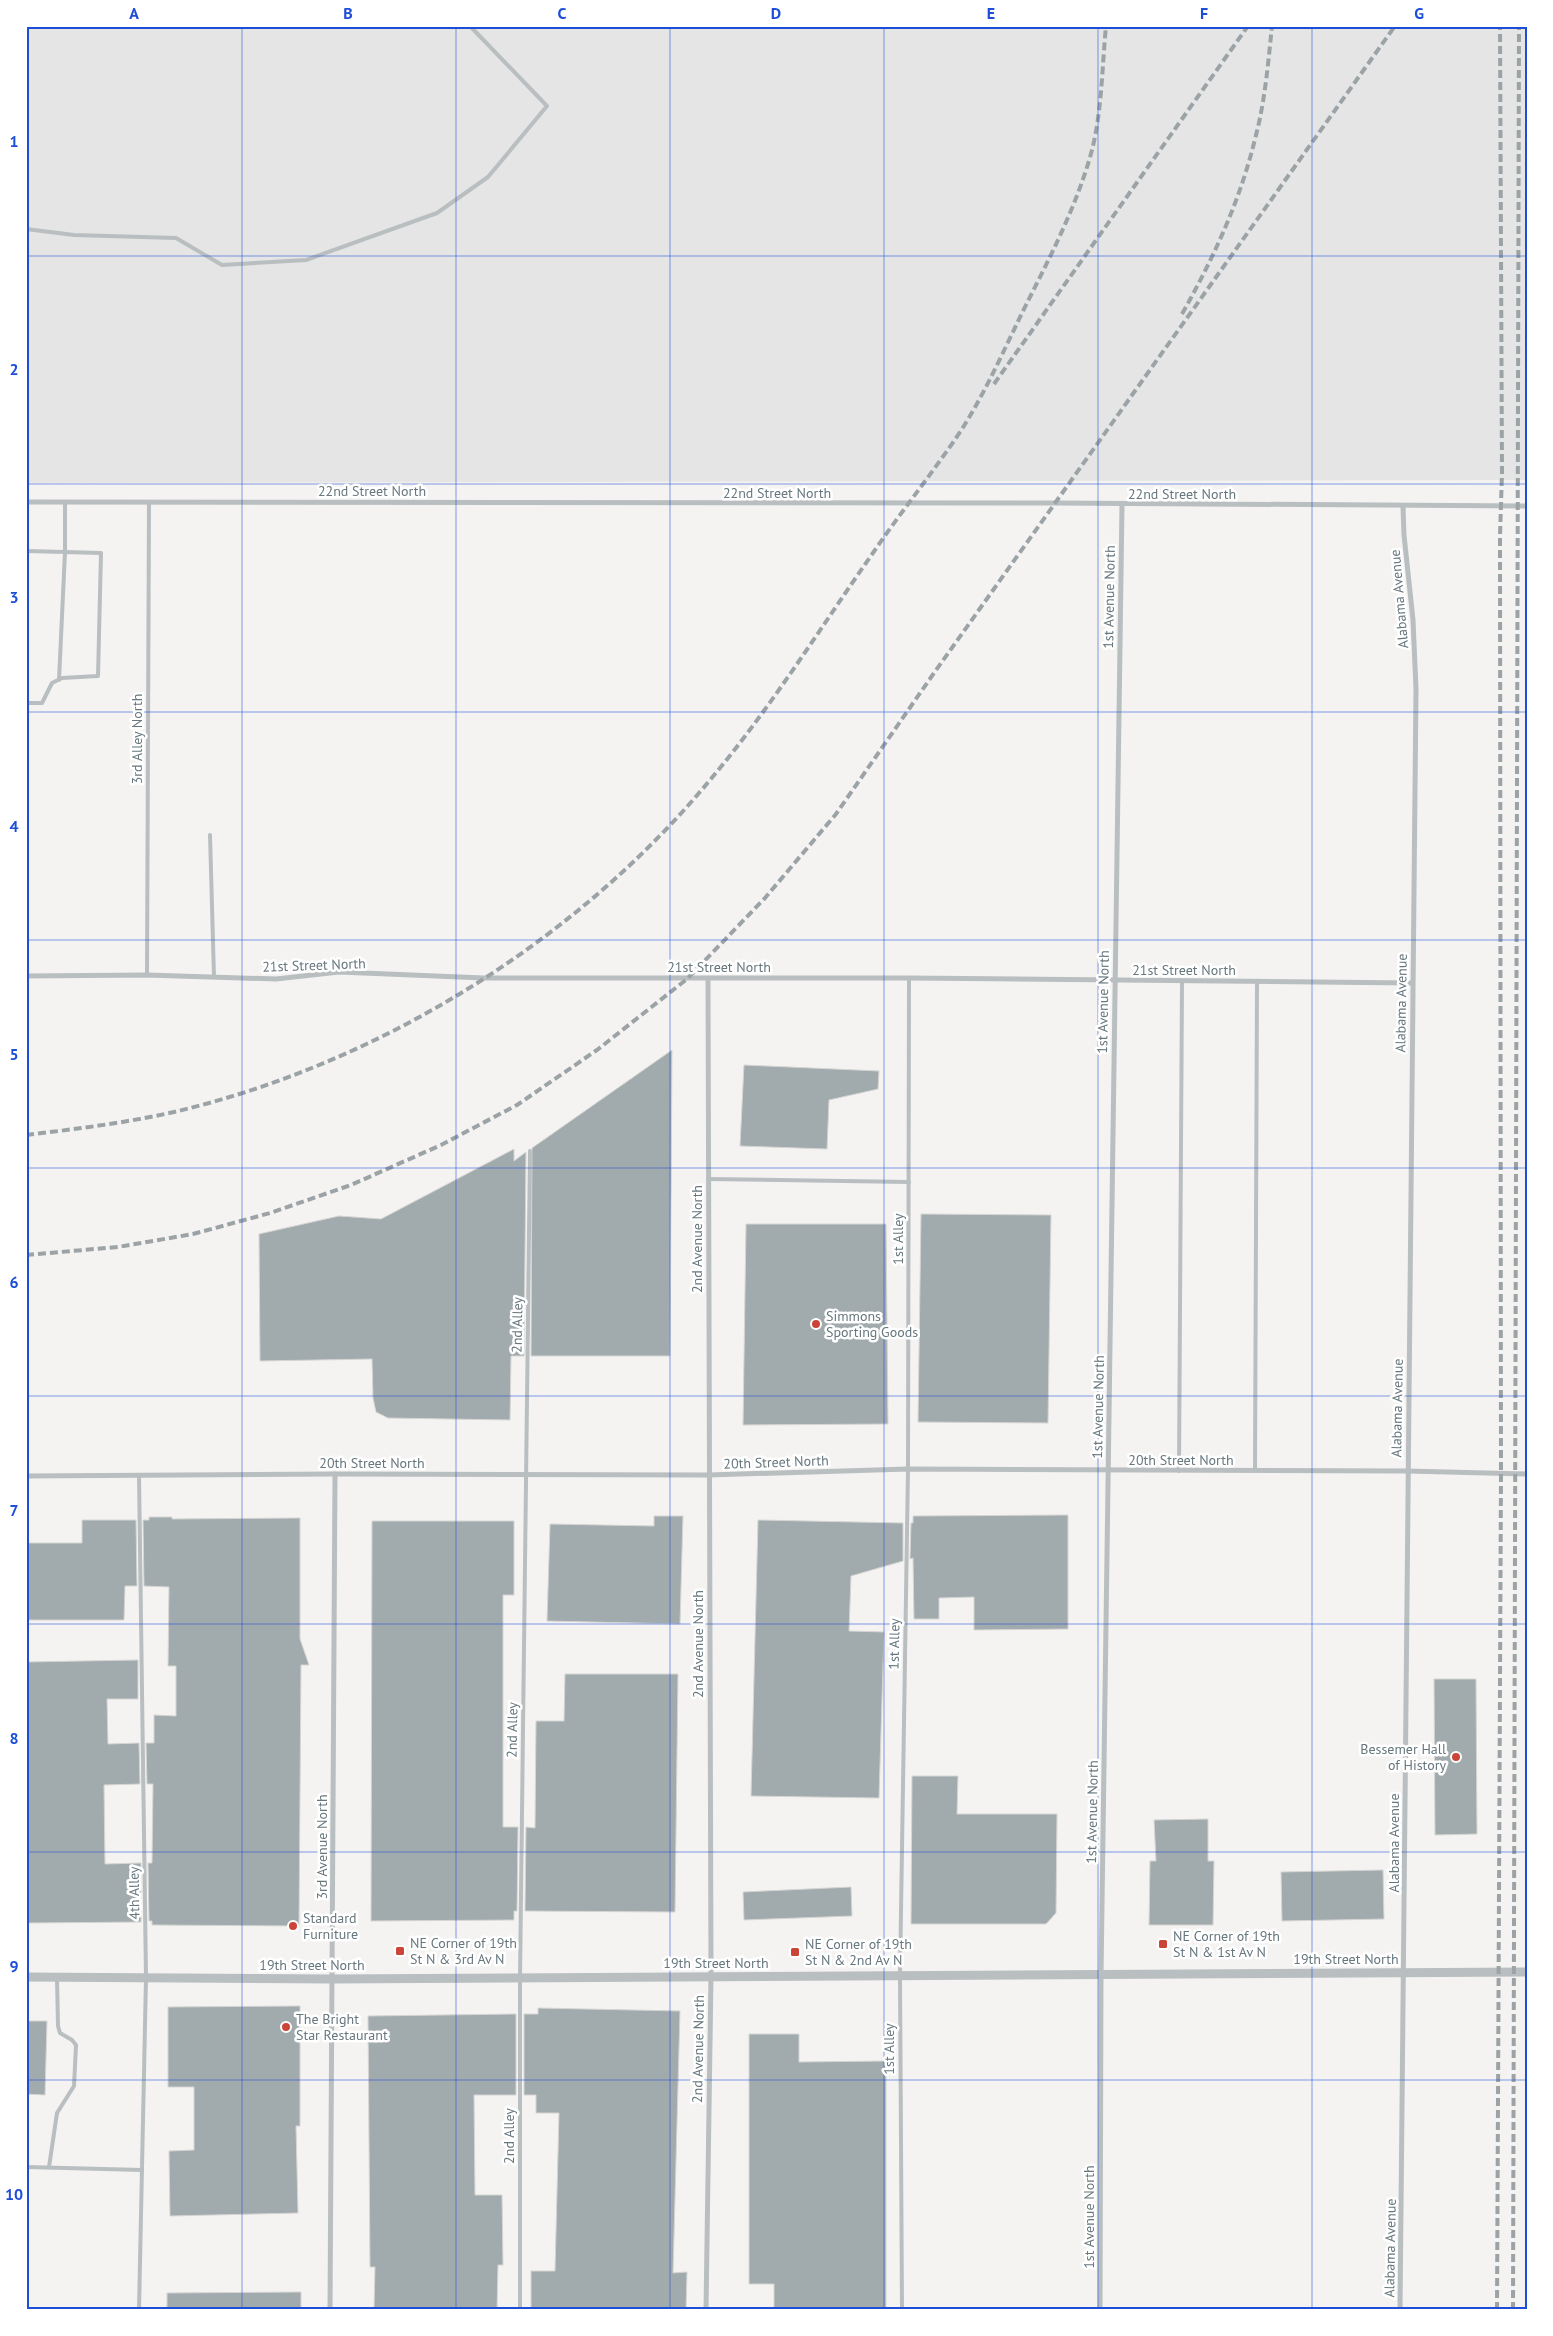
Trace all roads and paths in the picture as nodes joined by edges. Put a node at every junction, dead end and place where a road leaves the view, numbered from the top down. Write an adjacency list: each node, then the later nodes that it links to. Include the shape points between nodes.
1 (470, 26): 2 (lane, via 547,106 488,177 437,213 306,260 222,264 176,238 74,235)
2 (26, 229)
3 (26, 502): 4 (street, 22nd Street North)
4 (65, 502): 5 (street, 22nd Street North); 10 (lane)
5 (150, 502): 6 (street, 22nd Street North); 14 (lane, 3rd Alley North)
6 (1122, 505): 8 (street, 22nd Street North); 19 (street, 1st Avenue North)
7 (1527, 506): 8 (street, 22nd Street North)
8 (1403, 507): 22 (street, Alabama Avenue, via 1416,689)
9 (26, 551): 10 (lane)
10 (65, 552): 11 (lane); 11 (lane, via 101,553 98,676)
11 (59, 680): 12 (lane, via 52,683 42,703)
12 (26, 703)
13 (210, 835): 16 (lane)
14 (147, 975): 15 (street, 21st Street North); 16 (street, 21st Street North)
15 (26, 976)
16 (214, 977): 18 (street, 21st Street North, via 276,979 340,972 484,978)
17 (909, 978): 18 (street, 21st Street North); 19 (street, 21st Street North); 25 (lane, 1st Alley)
18 (708, 979): 24 (street, 2nd Avenue North)
19 (1114, 981): 20 (street, 21st Street North); 27 (street, 1st Avenue North)
20 (1182, 982): 21 (street, 21st Street North); 28 (lane)
21 (1257, 982): 22 (street, 21st Street North); 29 (lane)
22 (1412, 983): 30 (street, Alabama Avenue)
23 (530, 1151): 32 (lane, 2nd Alley)
24 (708, 1179): 25 (lane); 35 (street, 2nd Avenue North)
25 (909, 1182): 26 (lane, 1st Alley)
26 (908, 1469): 27 (street, 20th Street North); 35 (street, 20th Street North); 40 (lane, 1st Alley)
27 (1108, 1471): 28 (street, 20th Street North); 39 (street, 1st Avenue North)
28 (1180, 1471): 29 (street, 20th Street North)
29 (1255, 1471): 30 (street, 20th Street North)
30 (1407, 1471): 33 (street, 20th Street North); 38 (street, Alabama Avenue)
31 (334, 1474): 32 (street, 20th Street North); 34 (street, 20th Street North); 46 (street, 3rd Avenue North)
32 (526, 1474): 35 (street, 20th Street North); 45 (lane, 2nd Alley)
33 (1527, 1474)
34 (139, 1475): 36 (street, 20th Street North); 44 (lane, 4th Alley)
35 (708, 1475): 41 (street, 2nd Avenue North)
36 (26, 1476)
37 (1527, 1972): 38 (street, 19th Street North)
38 (1404, 1973): 39 (street, 19th Street North); 56 (street, Alabama Avenue)
39 (1101, 1974): 40 (street, 19th Street North); 55 (street, 1st Avenue North)
40 (900, 1975): 41 (street, 19th Street North); 54 (lane, 1st Alley)
41 (711, 1976): 45 (street, 19th Street North); 53 (street, 2nd Avenue North)
42 (26, 1978): 43 (street, 19th Street North)
43 (57, 1978): 44 (street, 19th Street North); 48 (lane, via 58,2026 60,2033 76,2045 74,2086 57,2113)
44 (146, 1978): 46 (street, 19th Street North); 49 (lane, 4th Alley)
45 (520, 1978): 46 (street, 19th Street North); 52 (lane, 2nd Alley)
46 (333, 1979): 51 (street, 3rd Avenue North)
47 (26, 2167): 48 (lane)
48 (49, 2167): 49 (lane)
49 (142, 2170): 50 (lane, 4th Alley)
50 (139, 2310)
51 (330, 2310)
52 (520, 2310)
53 (706, 2310)
54 (902, 2310)
55 (1100, 2310)
56 (1400, 2310)

